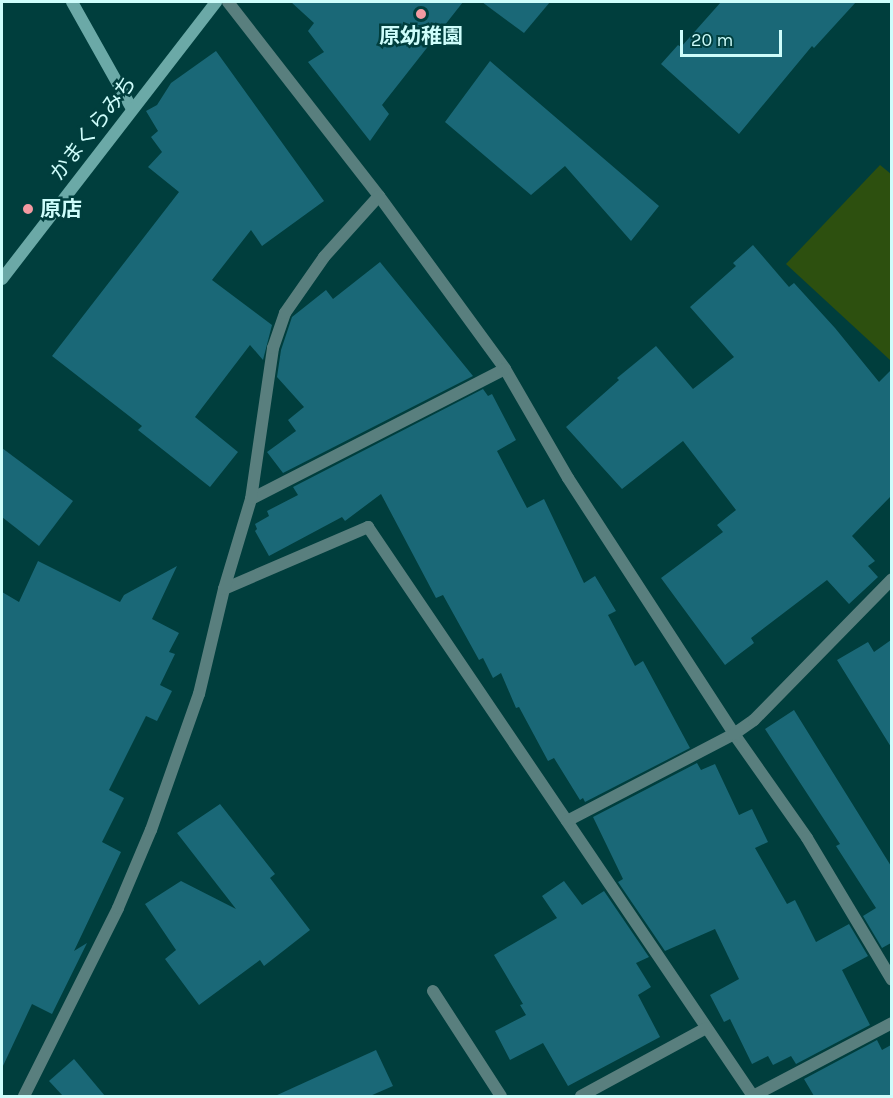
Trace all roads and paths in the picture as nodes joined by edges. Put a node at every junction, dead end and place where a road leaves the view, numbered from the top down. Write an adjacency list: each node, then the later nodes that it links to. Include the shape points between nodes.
1 (72, 2): 4 (street)
2 (216, 2): 4 (street, かまくらみち)
3 (228, 2): 5 (street)
4 (132, 109): 6 (street, かまくらみち)
5 (379, 196): 7 (street); 8 (street, via 324,257 285,313 273,348)
6 (2, 279)
7 (506, 369): 8 (street); 11 (street, via 567,478)
8 (251, 499): 10 (street)
9 (891, 579): 11 (street, via 754,720)
10 (224, 589): 12 (street, via 368,527); 17 (street, via 200,694 151,830 77,994)
11 (734, 734): 12 (street); 13 (street, via 807,838)
12 (567, 821): 16 (street)
13 (891, 980)
14 (433, 991): 18 (street)
15 (891, 1023): 16 (street, via 753,1096)
16 (706, 1028): 19 (street)
17 (24, 1096)
18 (501, 1096)
19 (581, 1096)

